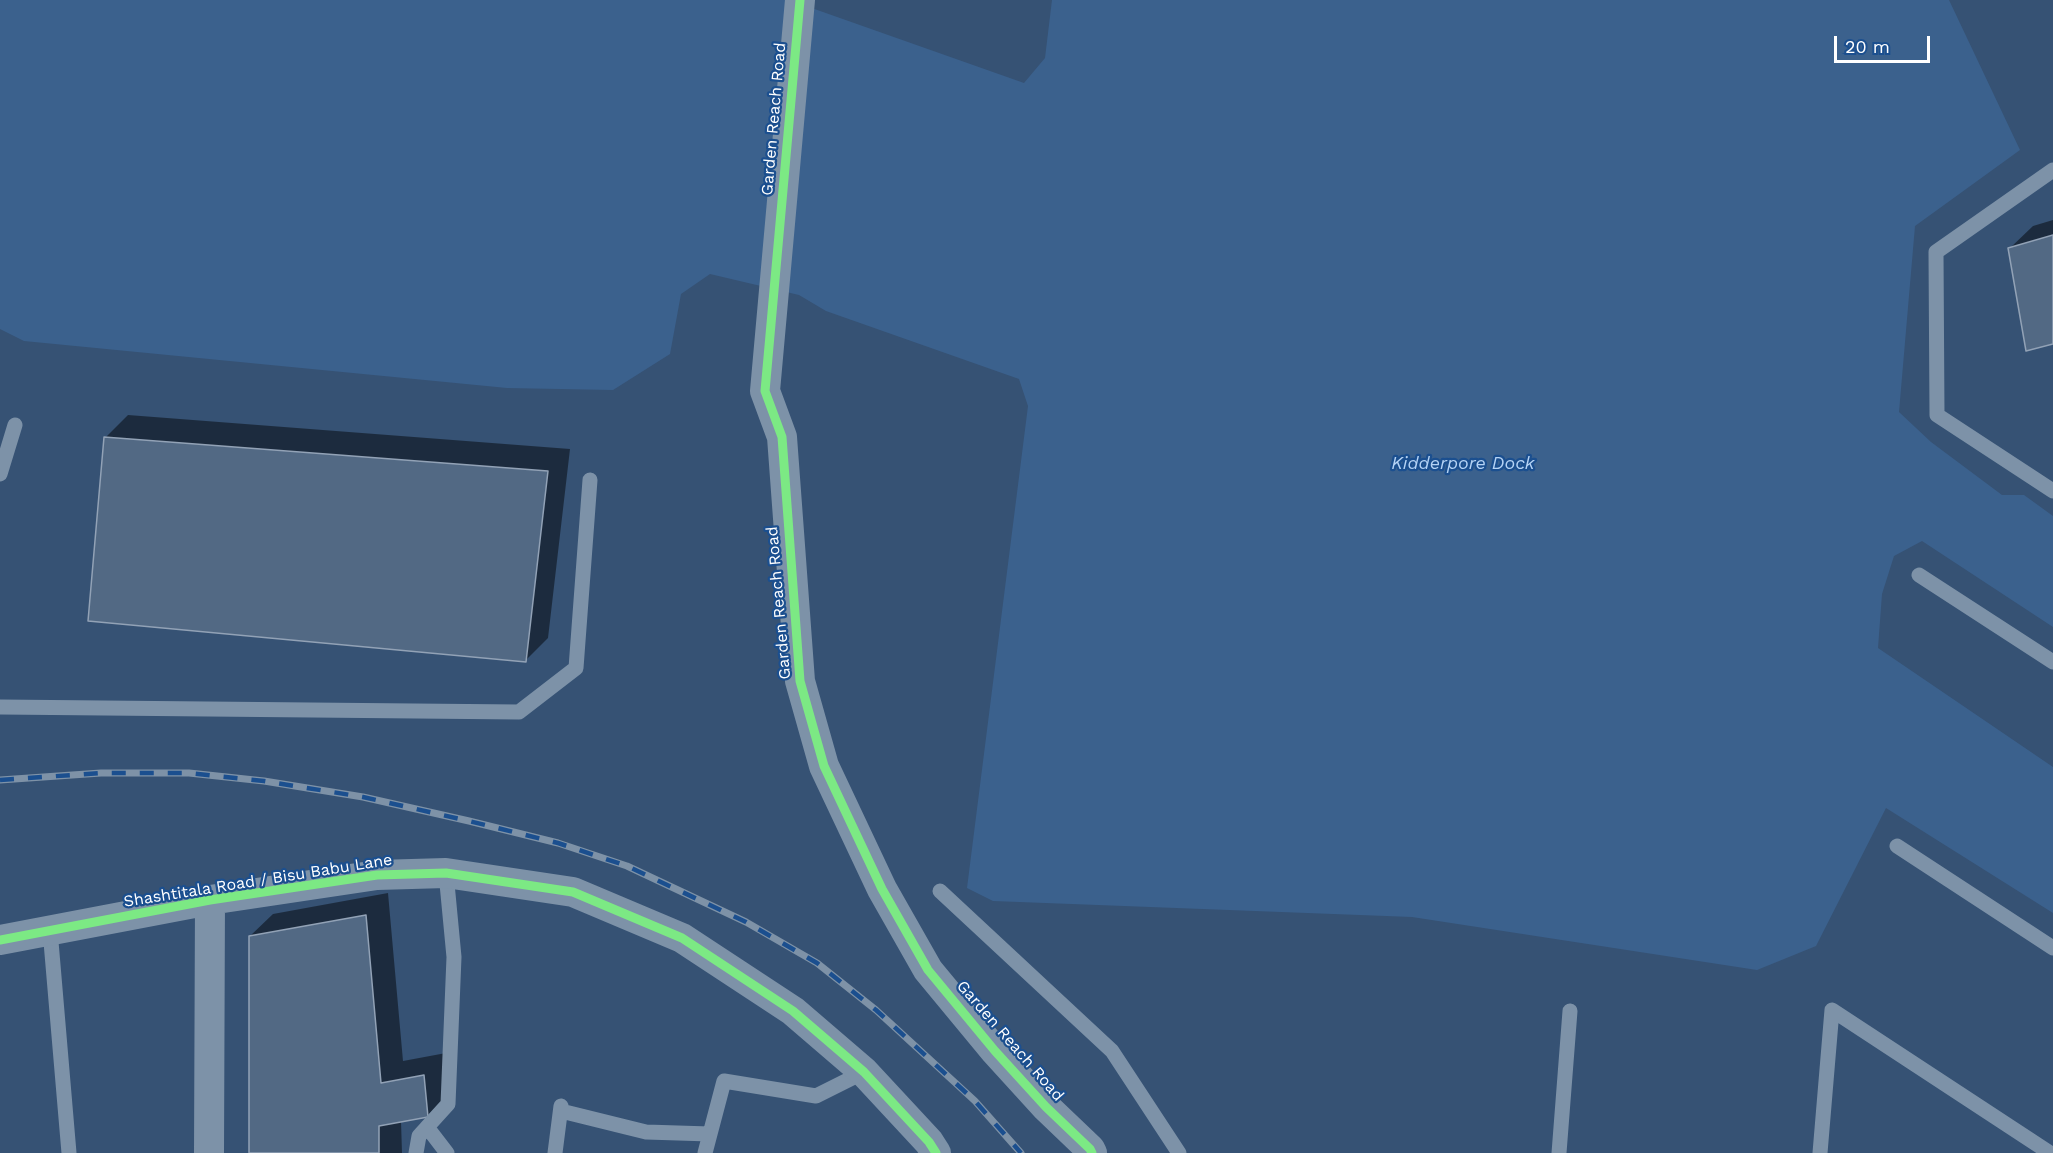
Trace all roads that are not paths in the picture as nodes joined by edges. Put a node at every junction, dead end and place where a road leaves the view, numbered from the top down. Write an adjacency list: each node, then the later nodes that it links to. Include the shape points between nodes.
1 (800, 0): 28 (street, Garden Reach Road, via 765,391 782,437 800,681 824,766 882,889 928,970 995,1051)
2 (2053, 171): 6 (lane, via 1936,252 1937,415)
3 (15, 425): 4 (lane)
4 (0, 474)
5 (590, 480): 9 (lane, via 576,668 519,712)
6 (2053, 491)
7 (1919, 575): 8 (lane)
8 (2053, 662)
9 (0, 707)
10 (1897, 846): 16 (lane)
11 (446, 873): 13 (street, Shashtitala Road / Bisu Babu Lane, via 377,875); 18 (street, Shashtitala Road / Bisu Babu Lane, via 573,892 681,938 793,1011); 19 (lane, via 454,957 448,1104)
12 (940, 891): 29 (lane, via 1112,1051)
13 (210, 900): 14 (street, Shashtitala Road / Bisu Babu Lane); 22 (street)
14 (50, 930): 15 (street, Shashtitala Road / Bisu Babu Lane); 21 (lane)
15 (0, 940)
16 (2053, 948)
17 (1570, 1011): 30 (lane)
18 (864, 1072): 20 (lane, via 816,1096 724,1081); 27 (street, Shashtitala Road / Bisu Babu Lane)
19 (427, 1127): 23 (lane, via 419,1136); 24 (lane)
20 (710, 1134): 25 (lane, via 646,1132 561,1108); 26 (lane)
21 (69, 1153)
22 (209, 1153)
23 (416, 1153)
24 (447, 1153)
25 (555, 1153)
26 (705, 1153)
27 (936, 1153)
28 (1092, 1153)
29 (1179, 1153)
30 (1559, 1153)
31 (1820, 1153): 32 (lane, via 1832,1010)
32 (2050, 1153)

